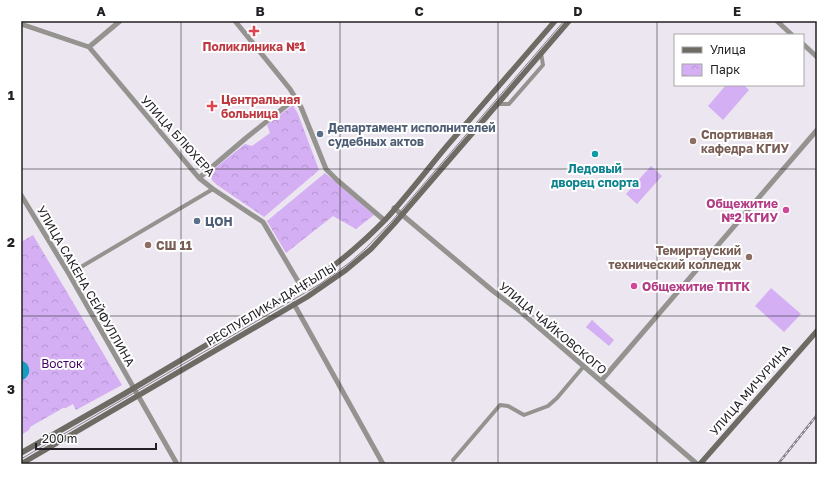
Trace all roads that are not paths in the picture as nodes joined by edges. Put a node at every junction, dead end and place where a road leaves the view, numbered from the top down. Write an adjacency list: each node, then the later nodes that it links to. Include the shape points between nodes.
1 (120, 21): 9 (street)
2 (234, 21): 12 (street)
3 (555, 21): 18 (main road, РЕСПУБЛИКА ДАҢҒЫЛЫ)
4 (569, 21): 10 (main road, РЕСПУБЛИКА ДАҢҒЫЛЫ)
5 (777, 21): 7 (street)
6 (21, 24): 9 (street)
7 (791, 34)
8 (804, 45): 11 (street)
9 (89, 47): 15 (street, УЛИЦА БЛЮХЕРА)
10 (541, 53): 13 (main road, РЕСПУБЛИКА ДАҢҒЫЛЫ); 13 (street, via 543,65 538,71 509,104)
11 (817, 57)
12 (296, 98): 15 (street); 20 (street, via 326,169)
13 (497, 104): 19 (main road, РЕСПУБЛИКА ДАҢҒЫЛЫ)
14 (817, 130): 26 (street)
15 (199, 178): 16 (street, УЛИЦА БЛЮХЕРА)
16 (213, 189): 21 (street); 22 (street, УЛИЦА БЛЮХЕРА, via 263,222)
17 (21, 194): 21 (street, УЛИЦА САКЕНА СЕЙФУЛЛИНА)
18 (394, 208): 19 (street, УЛИЦА ЧАЙКОВСКОГО); 20 (main road, РЕСПУБЛИКА ДАҢҒЫЛЫ)
19 (402, 215): 23 (main road, РЕСПУБЛИКА ДАҢҒЫЛЫ, via 371,249 346,270); 25 (street, УЛИЦА ЧАЙКОВСКОГО)
20 (384, 220): 22 (main road, РЕСПУБЛИКА ДАҢҒЫЛЫ, via 342,259)
21 (69, 274): 27 (street, УЛИЦА САКЕНА СЕЙФУЛЛИНА)
22 (302, 288): 27 (main road, РЕСПУБЛИКА ДАҢҒЫЛЫ)
23 (294, 304): 28 (main road, РЕСПУБЛИКА ДАҢҒЫЛЫ); 33 (street)
24 (817, 331): 35 (main road, УЛИЦА МИЧУРИНА)
25 (584, 366): 26 (street, УЛИЦА ЧАЙКОВСКОГО); 30 (street, via 548,406 524,416 508,406 500,405)
26 (601, 381): 34 (street, УЛИЦА ЧАЙКОВСКОГО)
27 (134, 388): 28 (street, УЛИЦА САКЕНА СЕЙФУЛЛИНА); 29 (main road, РЕСПУБЛИКА ДАҢҒЫЛЫ)
28 (137, 396): 31 (main road, РЕСПУБЛИКА ДАҢҒЫЛЫ); 32 (street)
29 (21, 452)
30 (453, 460)
31 (21, 464)
32 (177, 464)
33 (383, 464)
34 (697, 464)
35 (700, 464)

